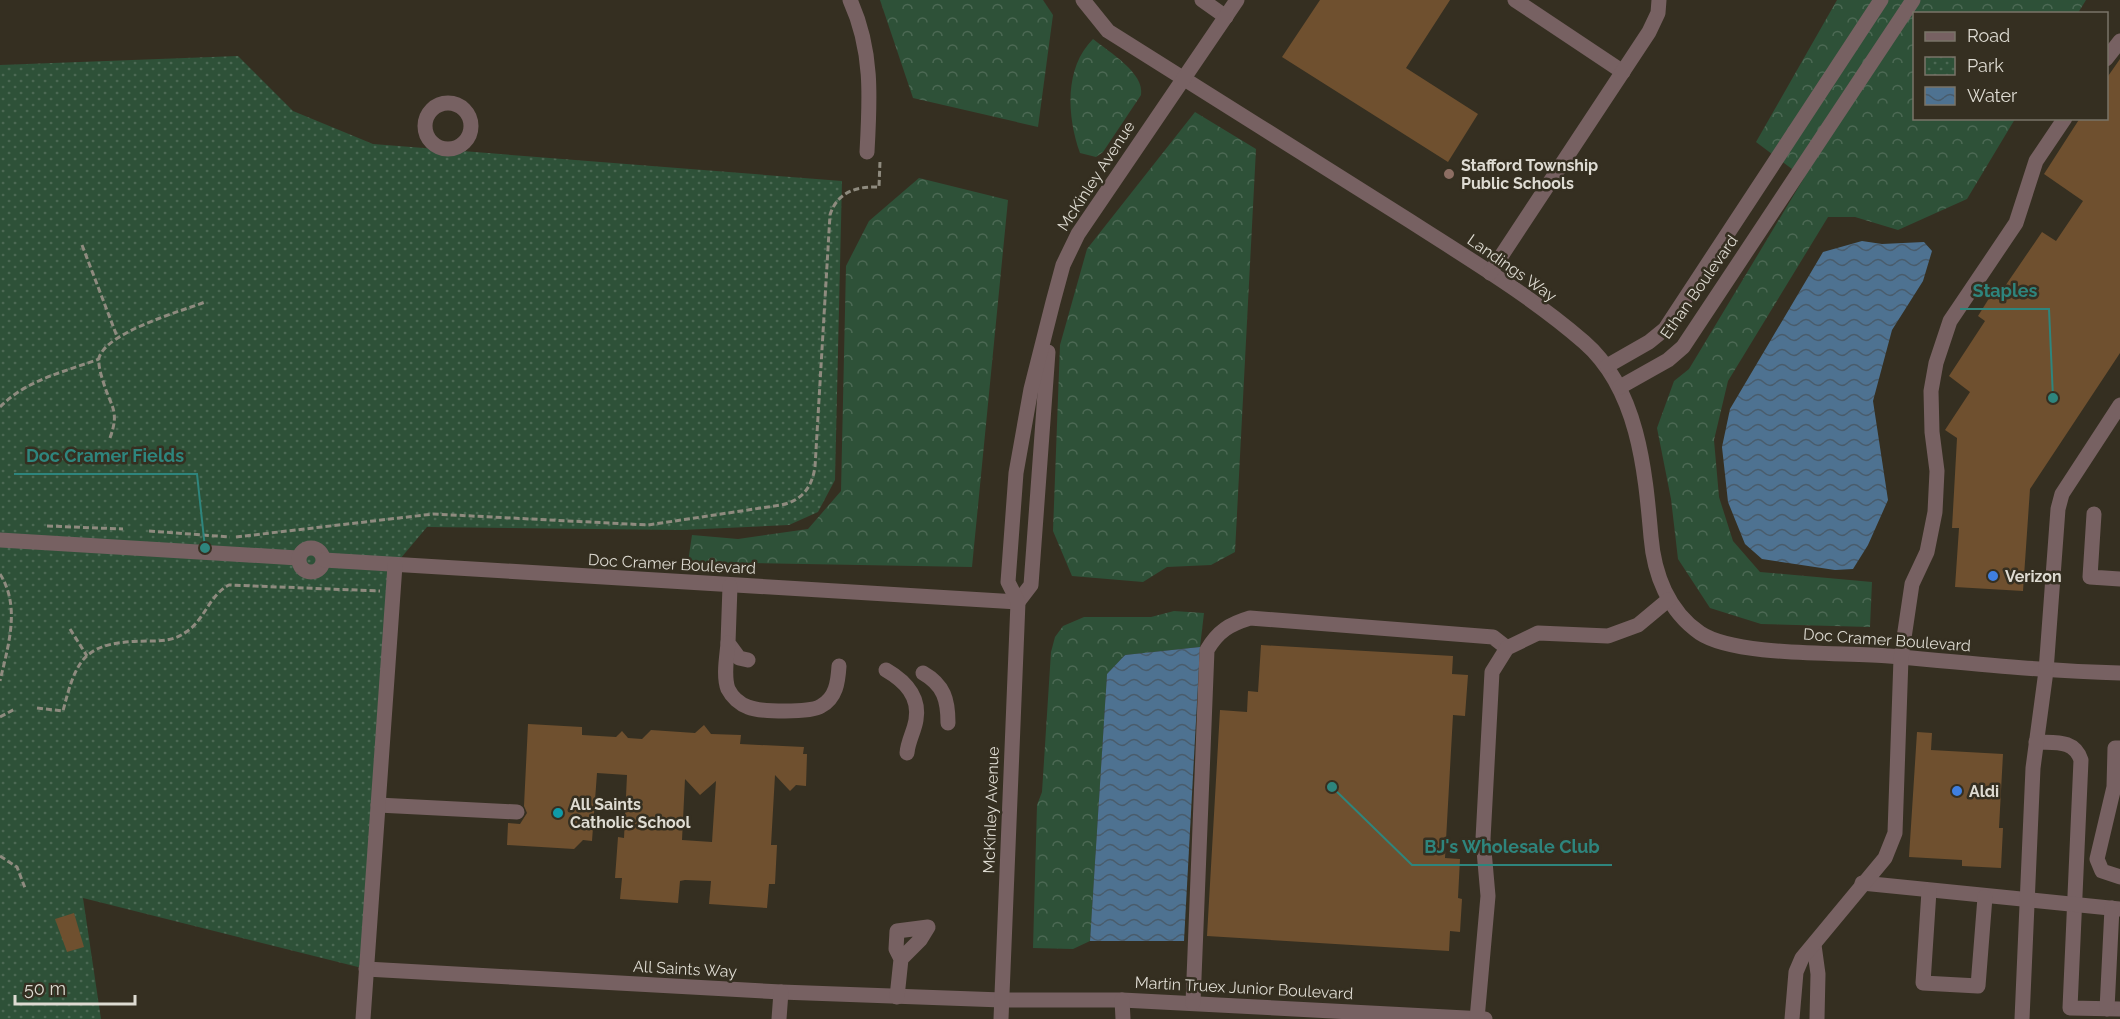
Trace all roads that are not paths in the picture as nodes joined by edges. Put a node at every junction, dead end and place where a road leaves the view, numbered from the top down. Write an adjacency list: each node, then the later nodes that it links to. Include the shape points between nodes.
1 (850, 0): 17 (street, via 864,39)
2 (1083, 0): 15 (street, Landings Way, via 1108,31)
3 (1202, 0): 9 (street)
4 (1237, 0): 9 (street, McKinley Avenue)
5 (1515, 0): 14 (street)
6 (1659, 0): 14 (street, via 1649,32)
7 (1881, 0): 10 (street, Ethan Boulevard)
8 (1914, 0): 11 (street, Ethan Boulevard)
9 (1226, 17): 15 (street, McKinley Avenue)
10 (1868, 19): 11 (street); 18 (street, Ethan Boulevard)
11 (1890, 35): 19 (street, Ethan Boulevard)
12 (2120, 41): 13 (street)
13 (2108, 56)
14 (1623, 72): 20 (street)
15 (1183, 77): 20 (street, Landings Way); 21 (street, McKinley Avenue, via 1078,234 1063,265)
16 (2064, 120): 34 (street, via 2036,161 2016,223 1950,321 1936,363 1931,391 1936,471 1932,534 1912,584)
17 (874, 153)
18 (1747, 203): 19 (street); 22 (street, Ethan Boulevard, via 1665,329)
19 (1769, 217): 23 (street, Ethan Boulevard, via 1683,347)
20 (1490, 273): 22 (street, Landings Way, via 1585,342)
21 (1053, 302): 31 (street, McKinley Avenue, via 1031,585); 31 (street, McKinley Avenue, via 1016,473 1008,582)
22 (1607, 366): 23 (street, Landings Way)
23 (1620, 387): 30 (street, Landings Way, via 1638,442 1653,558)
24 (2120, 405): 38 (street, via 2060,501)
25 (2094, 514): 28 (street, via 2090,577)
26 (0, 540): 27 (street, Doc Cramer Boulevard, via 298,558 299,565 308,572 317,571 324,560)
27 (395, 565): 29 (street, Doc Cramer Boulevard); 45 (street)
28 (2120, 579)
29 (730, 586): 31 (street, Doc Cramer Boulevard); 32 (street)
30 (1668, 600): 33 (street, via 1638,625 1608,636 1538,633); 34 (street, Doc Cramer Boulevard, via 1701,633 1719,642 1744,648)
31 (1018, 602): 62 (street, McKinley Avenue)
32 (728, 643): 35 (street, via 739,658); 36 (street, via 728,687 740,703 750,708 808,711 820,706 836,689)
33 (1507, 648): 63 (street, via 1493,637 1250,618 1232,623 1216,634 1207,650); 69 (street, via 1492,672 1483,839 1488,896)
34 (1902, 658): 38 (street, Doc Cramer Boulevard); 50 (street, via 1895,833 1885,858)
35 (748, 660)
36 (839, 666)
37 (886, 670): 44 (street, via 902,679 916,705)
38 (2046, 671): 40 (street, Doc Cramer Boulevard); 42 (street)
39 (923, 673): 41 (street, via 935,679 943,691)
40 (2120, 673)
41 (948, 723)
42 (2036, 742): 47 (street, via 2070,744 2078,751); 53 (street)
43 (2117, 748): 48 (street)
44 (907, 753)
45 (378, 805): 46 (street); 58 (street)
46 (517, 812)
47 (2079, 819): 48 (street); 54 (street)
48 (2106, 820): 49 (street, via 2097,859 2102,871)
49 (2120, 877)
50 (1862, 883): 51 (street); 56 (street)
51 (1929, 891): 52 (street); 52 (street, via 1923,983 1978,986)
52 (1985, 897): 53 (street)
53 (2028, 901): 54 (street); 72 (street)
54 (2075, 905): 55 (street); 64 (street, via 2070,1008)
55 (2116, 908): 64 (street)
56 (1814, 945): 70 (street, via 1796,972); 71 (street)
57 (901, 959): 57 (street, via 920,940 931,920 897,931 896,949); 60 (street)
58 (366, 969): 59 (street, All Saints Way); 65 (street)
59 (781, 992): 60 (street, All Saints Way); 66 (street)
60 (897, 997): 62 (street, All Saints Way)
61 (1122, 999): 62 (street, Martin Truex Junior Boulevard); 63 (street, Martin Truex Junior Boulevard); 68 (street)
62 (1002, 1000): 67 (street, McKinley Avenue)
63 (1192, 1003): 69 (street, Martin Truex Junior Boulevard)
64 (2114, 1009)
65 (363, 1019)
66 (779, 1019)
67 (1001, 1019)
68 (1123, 1019)
69 (1479, 1019)
70 (1792, 1019)
71 (1817, 1019)
72 (2022, 1019)

